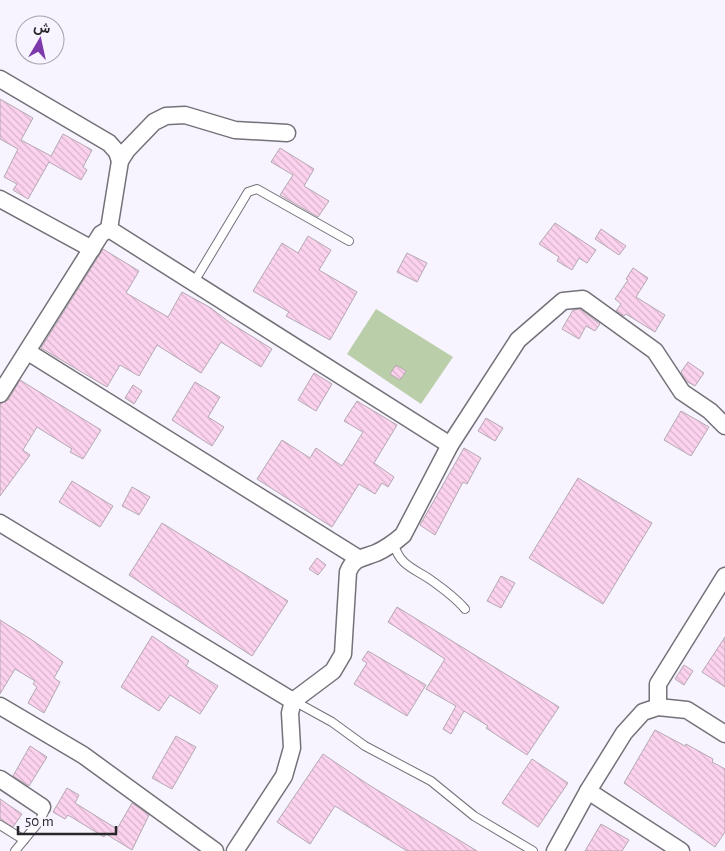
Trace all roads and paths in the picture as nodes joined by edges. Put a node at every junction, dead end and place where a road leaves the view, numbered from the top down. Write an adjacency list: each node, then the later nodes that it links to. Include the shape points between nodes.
1 (0, 80): 3 (street, via 109,143)
2 (288, 133): 3 (street, via 236,130 185,115 166,116 154,122 136,140)
3 (120, 162): 5 (street)
4 (0, 199): 7 (street)
5 (109, 229): 7 (street, via 101,234); 8 (street)
6 (349, 241): 8 (lane, via 257,189 248,192)
7 (92, 249): 9 (street)
8 (194, 282): 13 (street)
9 (28, 352): 10 (street); 16 (street)
10 (6, 373): 11 (street)
11 (0, 394)
12 (725, 426): 13 (street, via 679,388 655,351 583,298 563,301 518,340)
13 (450, 445): 15 (street, via 403,535)
14 (0, 523): 19 (street)
15 (394, 544): 16 (street); 18 (lane, via 403,562 447,592)
16 (358, 558): 19 (street, via 348,572 343,654 332,671)
17 (725, 576): 21 (street, via 658,684)
18 (465, 609)
19 (293, 701): 28 (street, via 290,712 292,748 284,776); 31 (lane, via 332,722 365,746 431,781 474,816)
20 (0, 706): 30 (street, via 83,755)
21 (658, 707): 22 (street, via 687,710); 24 (street, via 643,712 624,733)
22 (725, 734)
23 (0, 779): 25 (street)
24 (588, 791): 32 (street); 33 (street)
25 (42, 807): 27 (lane, via 44,812)
26 (0, 825): 27 (lane)
27 (24, 840): 29 (lane)
28 (239, 850)
29 (15, 851)
30 (215, 851)
31 (533, 851)
32 (556, 851)
33 (681, 851)

